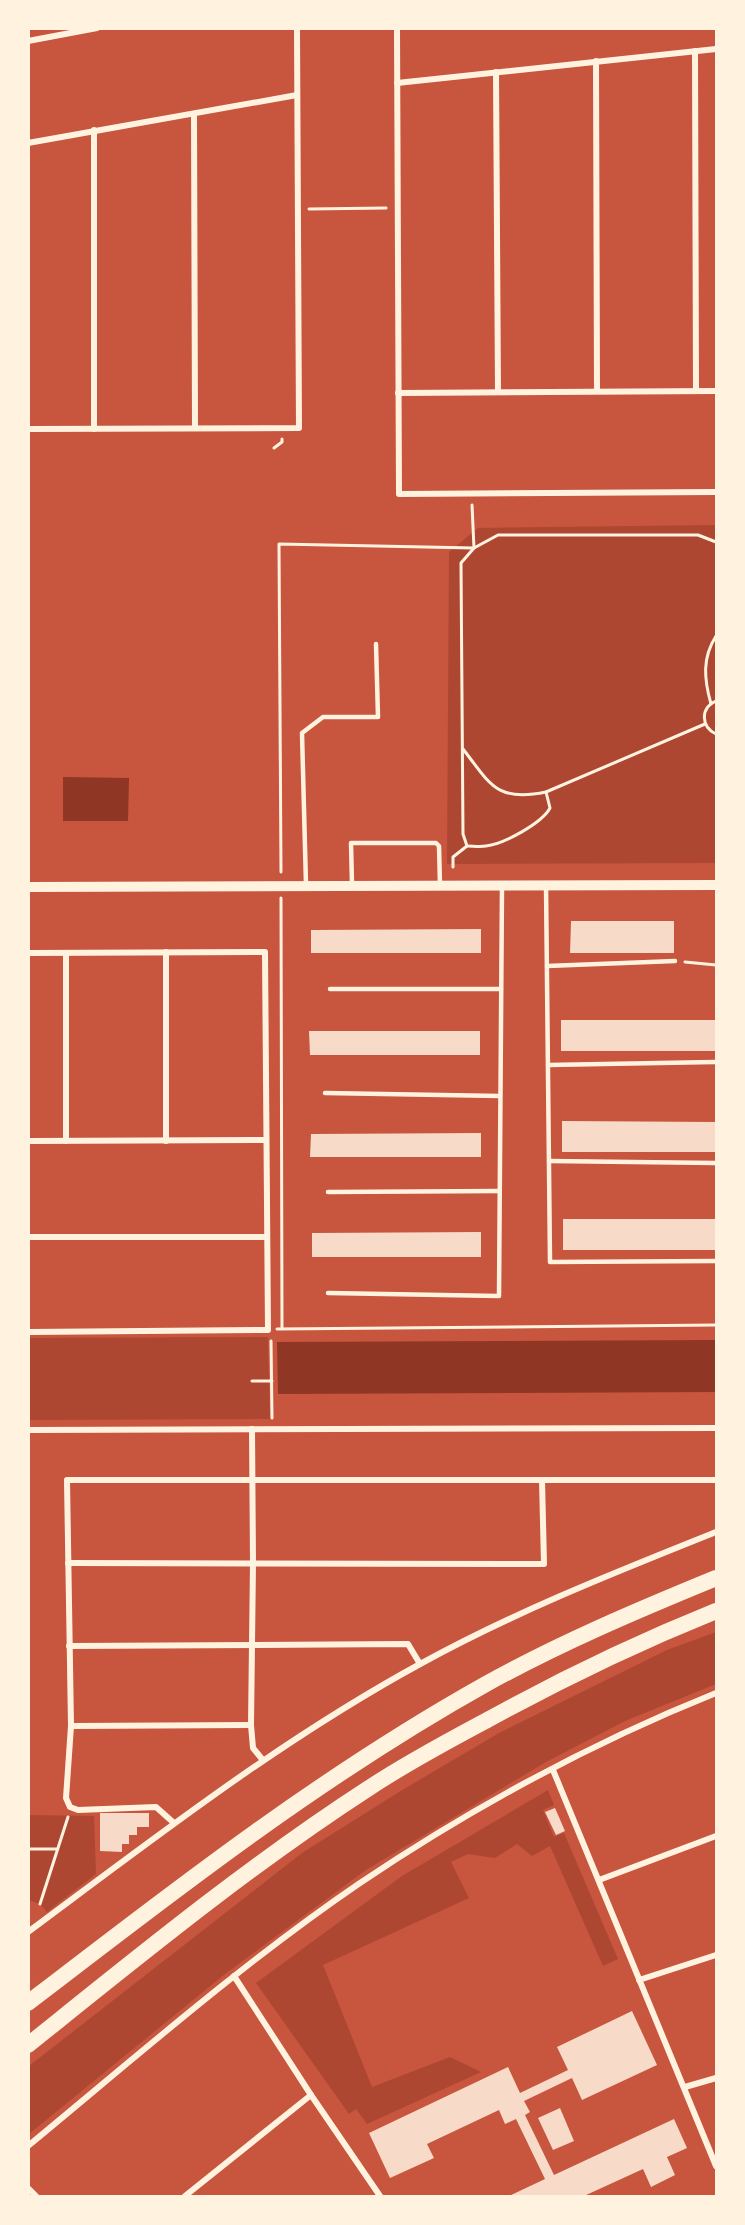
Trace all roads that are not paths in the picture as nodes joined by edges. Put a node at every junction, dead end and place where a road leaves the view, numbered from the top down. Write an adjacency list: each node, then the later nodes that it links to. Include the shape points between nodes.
1 (97, 28): 4 (street)
2 (297, 28): 10 (street)
3 (397, 28): 9 (street)
4 (28, 41)
5 (717, 49): 6 (street)
6 (695, 51): 7 (street); 15 (street)
7 (596, 61): 8 (street); 14 (street)
8 (496, 72): 9 (street); 17 (street)
9 (397, 83): 18 (street)
10 (297, 95): 11 (street); 19 (street, via 299,428)
11 (194, 114): 12 (street); 19 (street)
12 (93, 130): 13 (street); 21 (street)
13 (28, 142)
14 (597, 391): 15 (street); 17 (street)
15 (696, 391): 16 (street)
16 (717, 391)
17 (498, 392): 18 (street)
18 (398, 393): 22 (street, via 399,494)
19 (195, 428): 21 (street)
20 (28, 429): 21 (street)
21 (94, 429)
22 (717, 492)
23 (376, 644): 24 (lane, via 378,717 323,717 302,733)
24 (306, 885): 25 (street); 30 (street)
25 (352, 885): 28 (street); 28 (lane, via 351,843 436,843)
26 (546, 885): 27 (street); 29 (street); 35 (lane)
27 (717, 885)
28 (440, 886): 29 (street)
29 (502, 886): 37 (lane)
30 (28, 887)
31 (166, 952): 33 (street); 42 (street, via 265,952); 45 (street)
32 (28, 953): 33 (street)
33 (66, 953): 44 (street)
34 (675, 961): 35 (lane)
35 (547, 966): 39 (lane)
36 (330, 989): 37 (lane)
37 (501, 989): 41 (lane)
38 (715, 1062): 39 (lane)
39 (548, 1065): 46 (lane)
40 (325, 1093): 41 (lane)
41 (500, 1096): 49 (lane)
42 (266, 1140): 45 (street); 51 (street)
43 (28, 1141): 44 (street)
44 (66, 1141): 45 (street)
45 (166, 1141)
46 (549, 1161): 47 (lane); 52 (lane, via 550,1262)
47 (717, 1163)
48 (328, 1191): 49 (lane)
49 (500, 1191): 53 (lane, via 499,1296)
50 (28, 1237): 51 (street)
51 (266, 1237): 54 (street, via 269,1330)
52 (717, 1261)
53 (328, 1293)
54 (28, 1332)
55 (717, 1428): 56 (street)
56 (252, 1429): 57 (street); 60 (street)
57 (28, 1430)
58 (542, 1480): 59 (street); 60 (street); 63 (street, via 544,1564)
59 (717, 1480)
60 (252, 1481): 62 (street, via 67,1480); 63 (street)
61 (717, 1532): 68 (street, via 547,1600)
62 (68, 1563): 63 (street); 67 (street)
63 (253, 1563): 66 (street)
64 (717, 1578): 81 (highway, via 567,1643 486,1684 375,1751 241,1841)
65 (717, 1611): 82 (highway, via 531,1696 369,1787 218,1895)
66 (252, 1644): 67 (street); 68 (street, via 408,1644); 70 (street)
67 (69, 1646): 71 (street)
68 (420, 1664): 72 (street)
69 (717, 1693): 73 (street, via 634,1727)
70 (251, 1725): 71 (street); 72 (street, via 254,1748)
71 (71, 1726): 74 (street, via 66,1798 70,1807 156,1807)
72 (262, 1759): 74 (street)
73 (553, 1770): 76 (street); 79 (street, via 414,1848)
74 (174, 1823): 77 (street)
75 (717, 1836): 76 (street)
76 (599, 1880): 80 (street)
77 (28, 1932)
78 (717, 1955): 80 (street)
79 (234, 1976): 85 (street); 86 (street)
80 (639, 1980): 84 (street)
81 (28, 2003)
82 (28, 2045)
83 (717, 2078): 84 (street)
84 (685, 2087): 87 (street)
85 (311, 2095): 91 (street); 92 (street)
86 (28, 2146)
87 (713, 2149): 88 (street)
88 (717, 2166)
89 (28, 2188): 90 (street)
90 (36, 2196)
91 (185, 2196)
92 (380, 2196)

